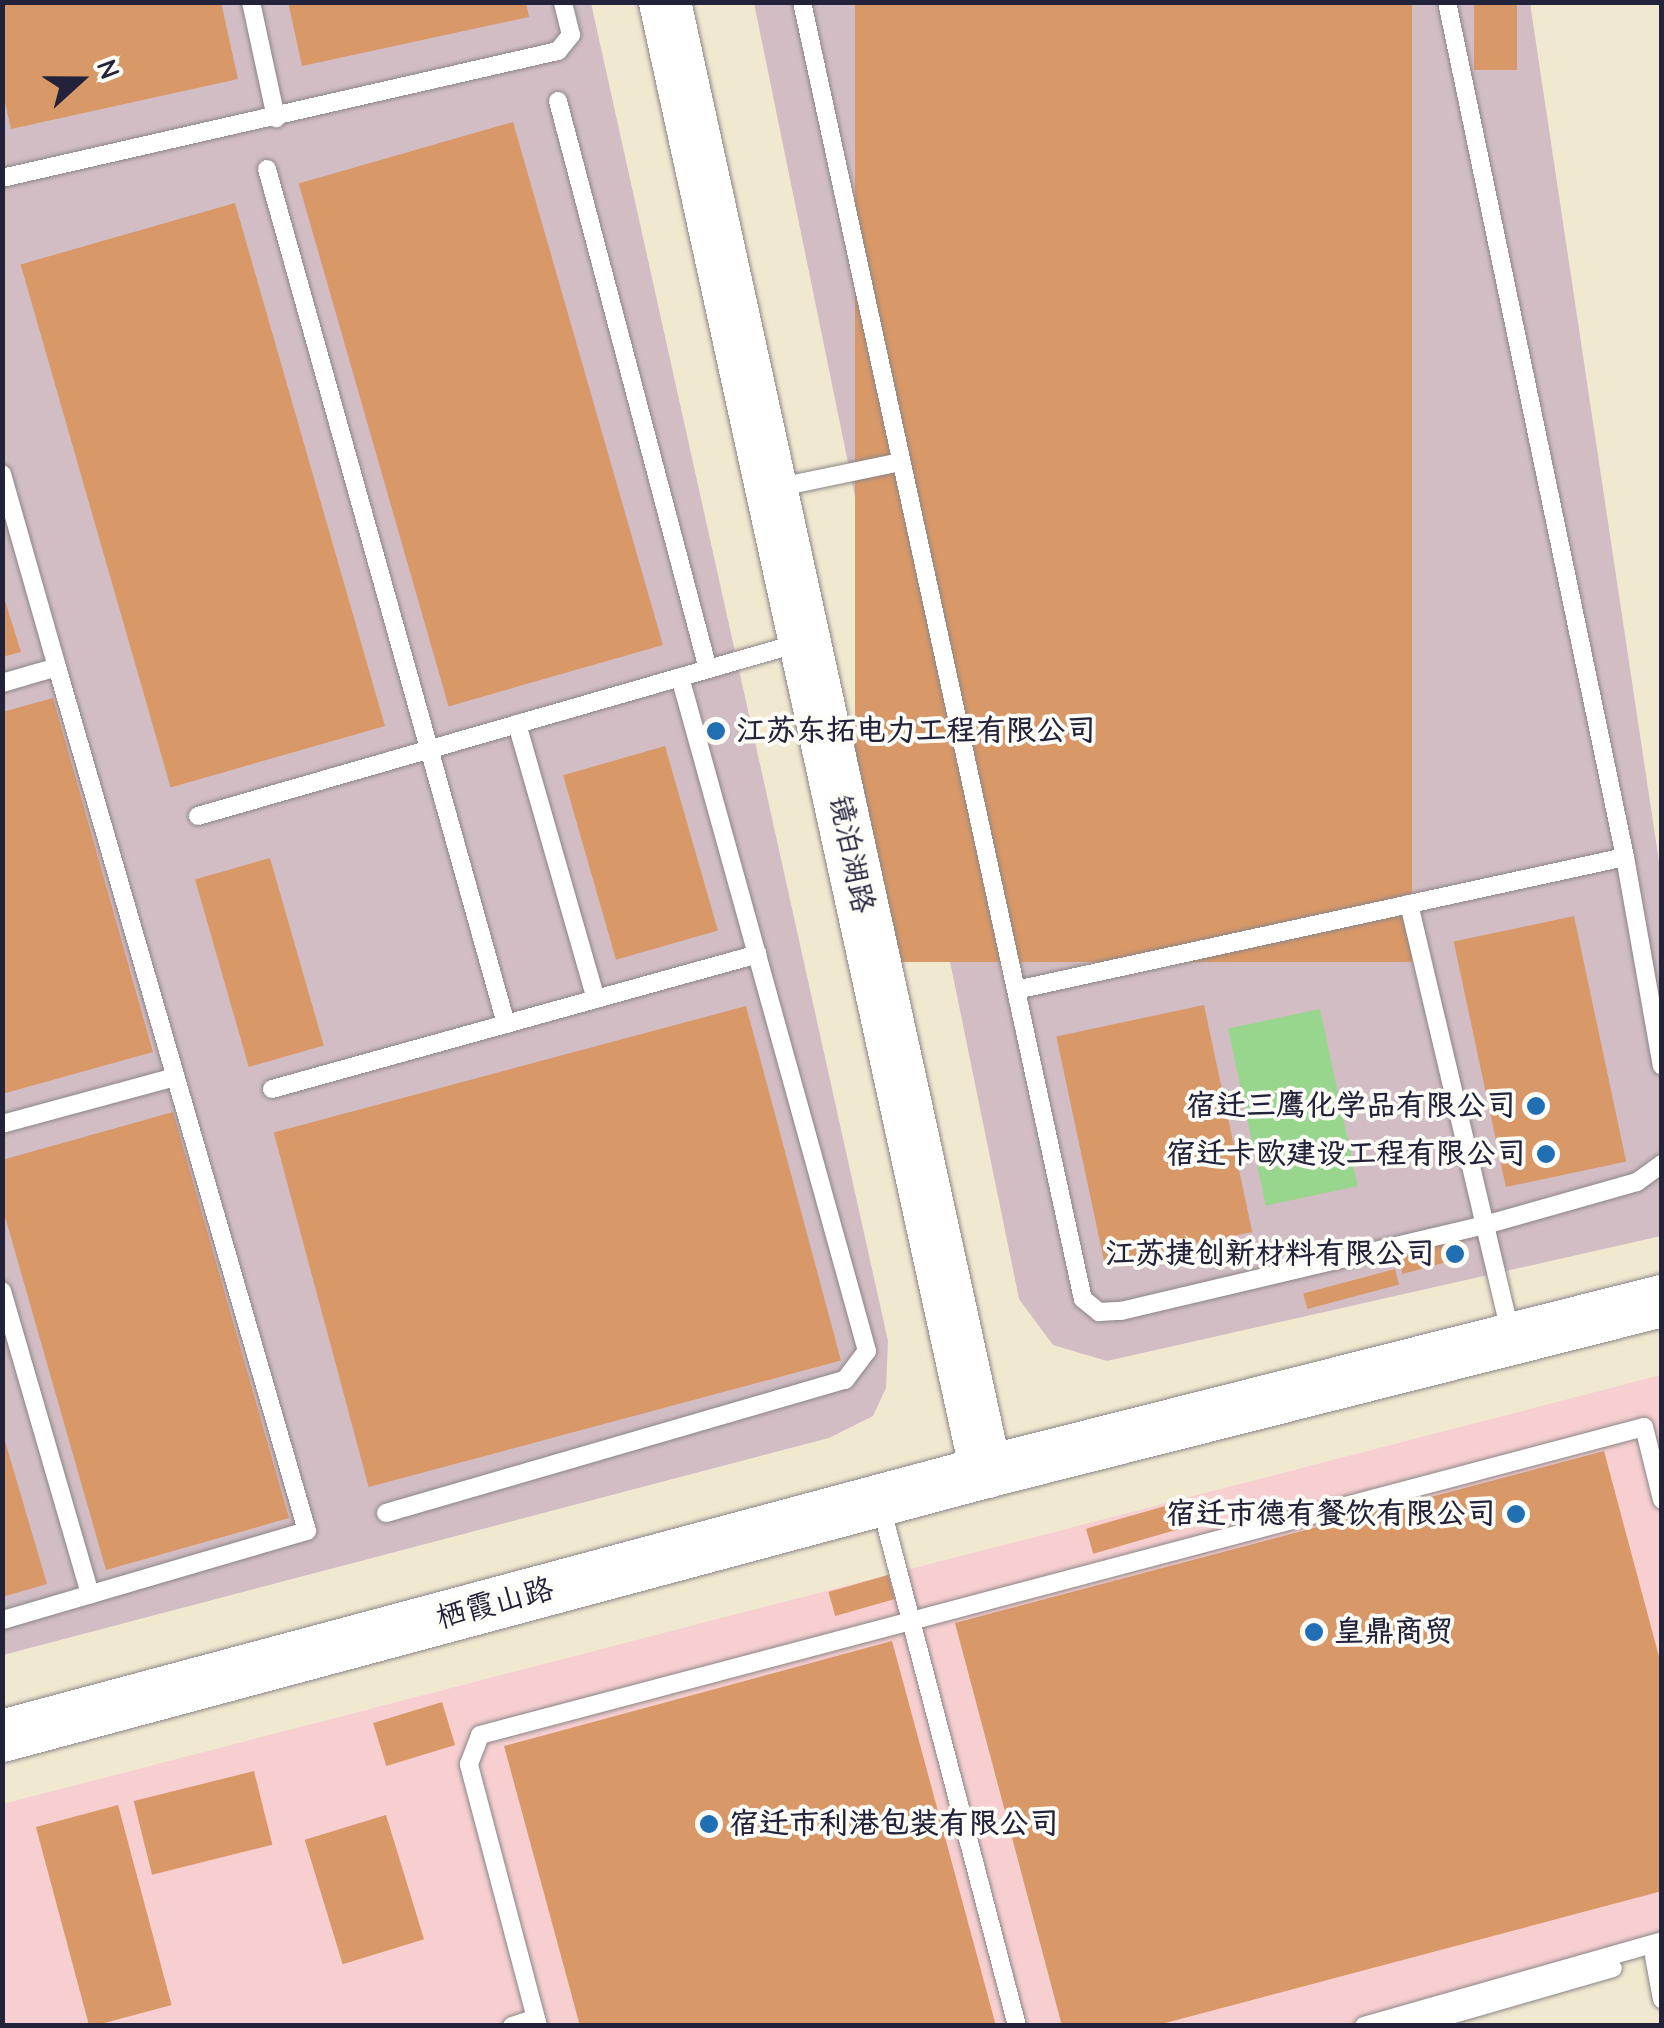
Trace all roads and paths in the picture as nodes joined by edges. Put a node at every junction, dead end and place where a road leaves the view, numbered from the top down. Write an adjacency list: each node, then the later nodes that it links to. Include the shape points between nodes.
1 (250, 2): 7 (lane)
2 (563, 2): 7 (lane, via 571,35 558,52)
3 (665, 2): 12 (street, 镜泊湖路)
4 (802, 2): 10 (lane)
5 (1446, 2): 21 (lane)
6 (558, 101): 15 (lane)
7 (276, 118): 9 (lane)
8 (267, 169): 19 (lane)
9 (2, 178)
10 (902, 462): 12 (lane); 24 (lane)
11 (2, 474): 14 (lane)
12 (771, 488): 13 (street, 镜泊湖路)
13 (804, 641): 15 (lane); 36 (street, 镜泊湖路)
14 (56, 667): 17 (lane); 28 (lane)
15 (708, 669): 16 (lane)
16 (680, 677): 18 (lane); 23 (lane)
17 (2, 683)
18 (517, 724): 19 (lane); 25 (lane)
19 (430, 749): 20 (lane); 26 (lane)
20 (198, 816)
21 (1625, 857): 22 (lane); 27 (lane)
22 (1410, 904): 24 (lane); 32 (lane)
23 (758, 954): 25 (lane); 39 (lane, via 864,1330 867,1351 859,1370 826,1386)
24 (1016, 990): 32 (lane, via 1083,1299 1098,1312)
25 (596, 999): 26 (lane)
26 (506, 1024): 29 (lane)
27 (1662, 1066)
28 (175, 1077): 30 (lane); 40 (lane, via 307,1531)
29 (272, 1089)
30 (2, 1124)
31 (1662, 1164): 32 (lane, via 1637,1182)
32 (1486, 1225): 35 (lane)
33 (2, 1292): 40 (lane)
34 (1662, 1302): 35 (street, 栖霞山路)
35 (1512, 1339): 36 (street, 栖霞山路)
36 (986, 1472): 38 (street, 栖霞山路)
37 (1662, 1500): 42 (lane, via 1644,1428)
38 (879, 1501): 42 (lane); 43 (street, 栖霞山路)
39 (386, 1513)
40 (90, 1594): 41 (lane)
41 (2, 1620)
42 (910, 1620): 46 (lane, via 480,1736 469,1764); 48 (lane)
43 (2, 1736)
44 (1659, 1950): 45 (lane); 49 (lane); 50 (lane)
45 (1662, 2000)
46 (538, 2022): 47 (lane)
47 (512, 2026)
48 (1017, 2026)
49 (1364, 2026)
50 (1412, 2026)

